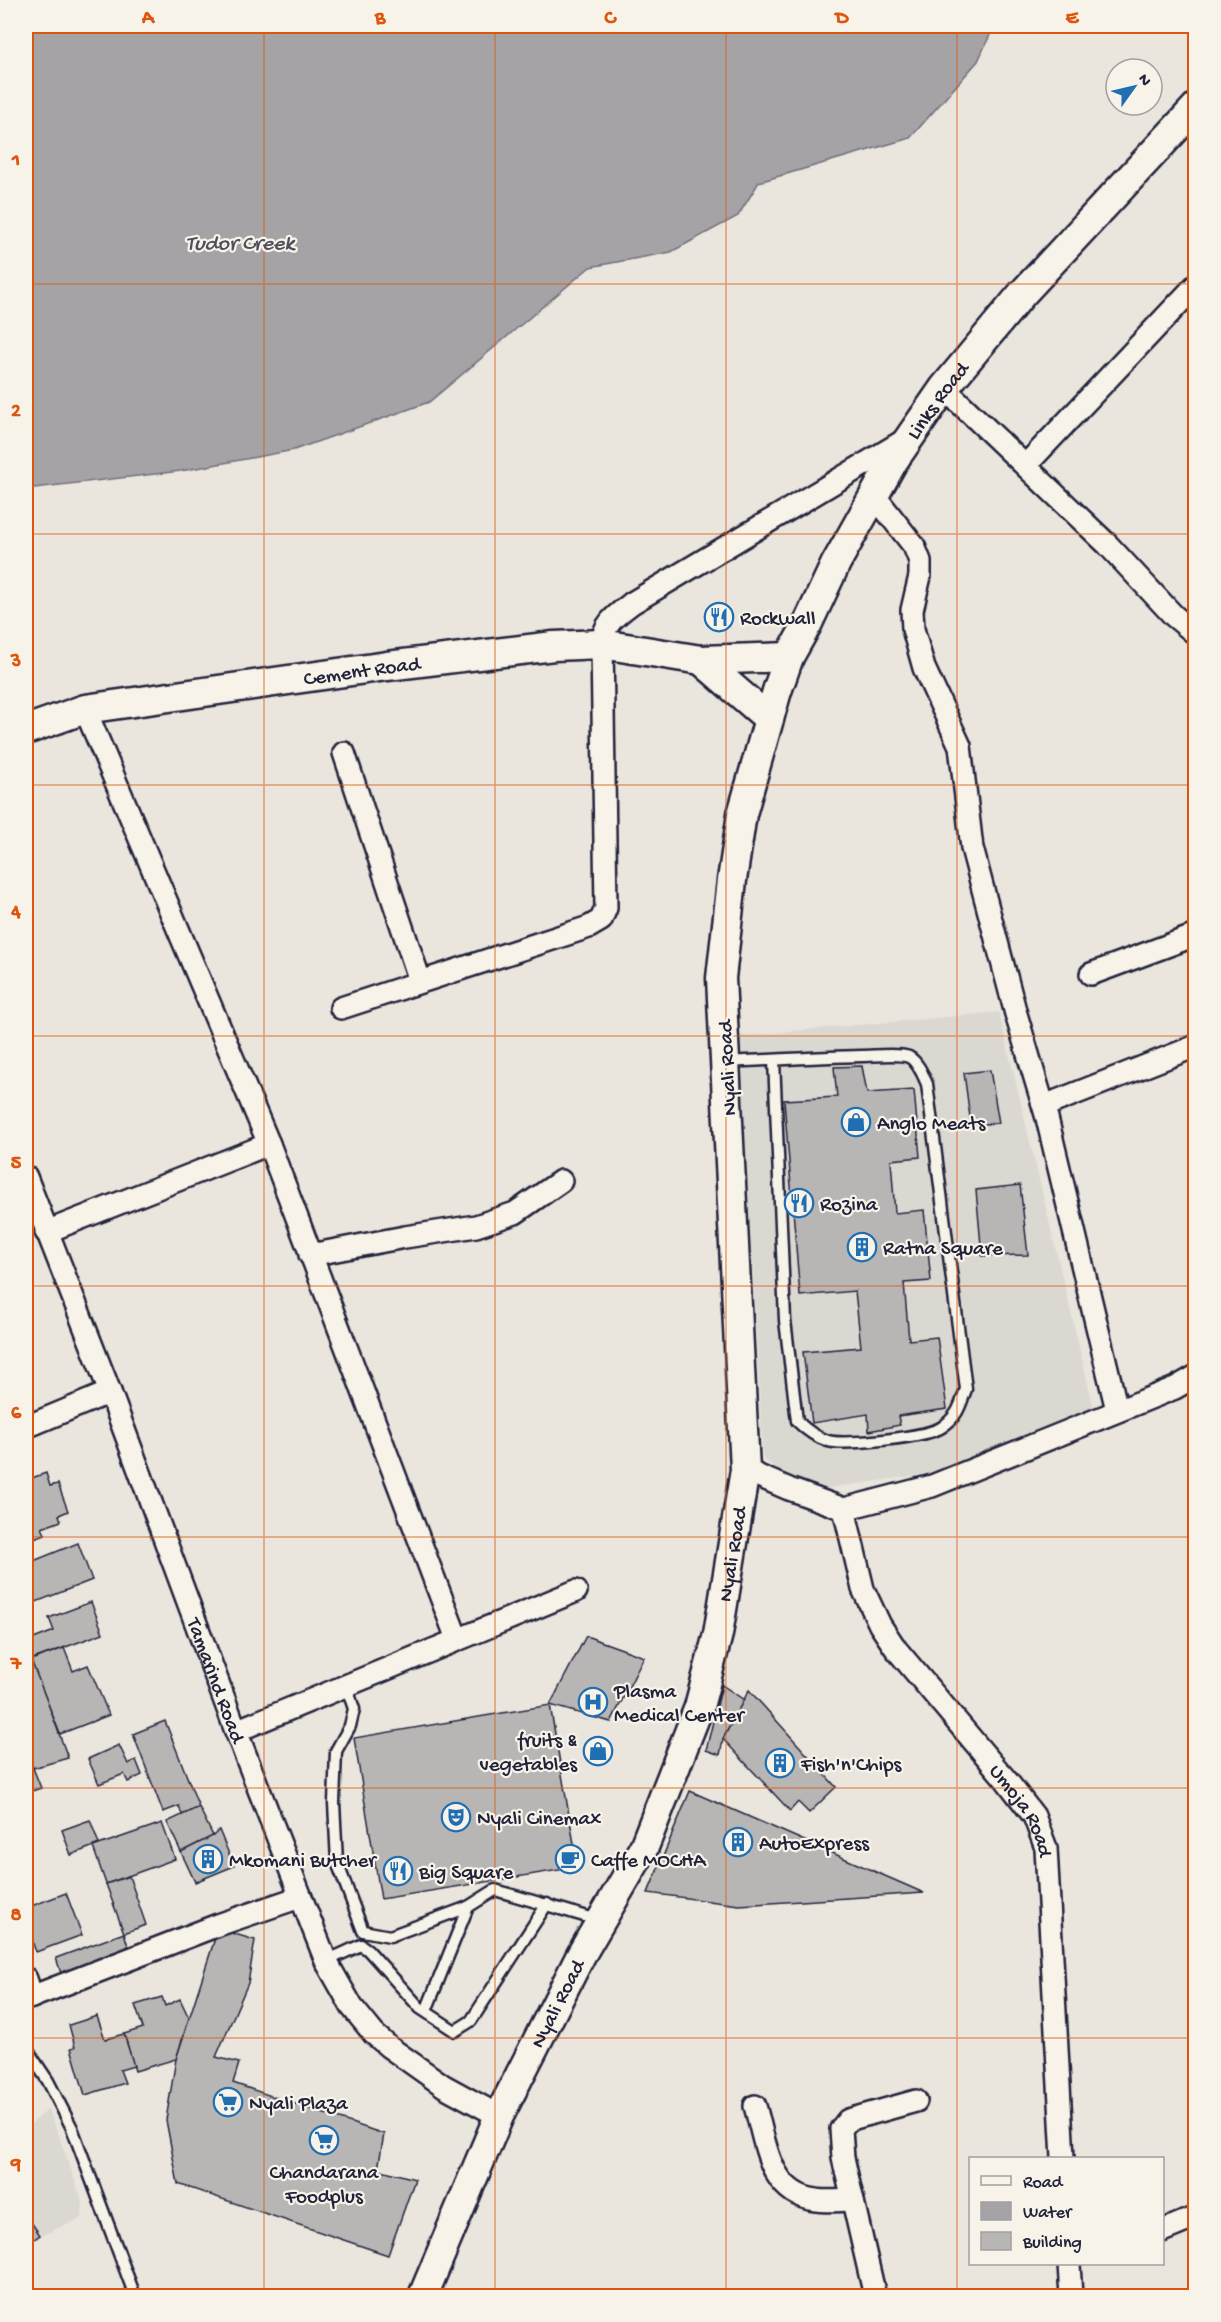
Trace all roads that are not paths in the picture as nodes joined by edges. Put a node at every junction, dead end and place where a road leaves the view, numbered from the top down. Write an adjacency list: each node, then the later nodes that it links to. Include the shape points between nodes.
1 (1196, 106): 3 (main road, Links Road, via 1022,294)
2 (1196, 285): 5 (street)
3 (944, 388): 4 (main road, Links Road); 5 (street)
4 (910, 437): 6 (main road, Links Road); 8 (street, via 632,603 612,618 602,634)
5 (1026, 465): 7 (street)
6 (874, 495): 9 (main road, Links Road); 23 (street, via 914,546 920,561 913,629 924,668 960,746 972,848)
7 (1196, 634)
8 (602, 644): 10 (main road, Cement Road); 11 (main road, Cement Road, via 387,666); 18 (street, via 604,915 589,927)
9 (789, 657): 10 (main road, Cement Road); 12 (main road, Links Road)
10 (701, 660): 12 (main road)
11 (85, 709): 13 (main road, Cement Road); 24 (street)
12 (769, 719): 14 (main road, Links Road)
13 (26, 730)
14 (760, 749): 22 (main road, Nyali Road, via 742,814 721,978)
15 (344, 753): 18 (street)
16 (1196, 935): 17 (street)
17 (1091, 974)
18 (420, 981): 19 (street)
19 (341, 1008)
20 (1196, 1046): 23 (street)
21 (774, 1060): 21 (lane, via 908,1057 927,1084 966,1389 959,1412 940,1429 884,1441 830,1442 808,1432 796,1421 785,1320); 22 (lane)
22 (725, 1062): 33 (main road, Nyali Road)
23 (1044, 1106): 31 (street)
24 (269, 1144): 27 (street); 28 (street)
25 (26, 1177): 27 (street, Tamarind Road)
26 (561, 1181): 28 (street, via 515,1213 476,1226)
27 (46, 1232): 30 (street, Tamarind Road)
28 (310, 1255): 36 (street)
29 (1196, 1376): 31 (street)
30 (110, 1392): 32 (street); 38 (street, Tamarind Road)
31 (1117, 1410): 34 (street, via 932,1486)
32 (26, 1427)
33 (745, 1470): 34 (street); 42 (main road, Nyali Road, via 718,1634 699,1707 644,1847)
34 (844, 1509): 52 (street, Umoja Road, via 863,1589 880,1625 1008,1780 1034,1816 1046,1848)
35 (576, 1591): 36 (street)
36 (457, 1639): 37 (street)
37 (346, 1685): 38 (street); 43 (lane, via 354,1709 350,1726 336,1751 337,1862)
38 (236, 1731): 39 (street, Tamarind Road)
39 (300, 1897): 45 (street, Tamarind Road); 46 (street)
40 (547, 1904): 41 (lane, via 495,1890); 42 (lane); 47 (lane, via 471,2021 455,2031)
41 (468, 1907): 43 (lane, via 390,1936); 47 (lane)
42 (601, 1921): 51 (main road, Nyali Road)
43 (363, 1931): 44 (lane)
44 (361, 1946): 45 (lane); 47 (lane)
45 (326, 1961): 51 (street, Tamarind Road, via 352,2007 374,2034 444,2086)
46 (28, 1992)
47 (426, 2011)
48 (26, 2048): 57 (lane, via 72,2128)
49 (916, 2101): 53 (street, via 848,2120 841,2129)
50 (755, 2106): 53 (street, via 774,2173 786,2187 798,2196 817,2200)
51 (499, 2116): 58 (main road, Nyali Road)
52 (1063, 2157)
53 (853, 2199): 59 (street)
54 (1196, 2217): 55 (street)
55 (1164, 2230)
56 (1069, 2265): 60 (street)
57 (135, 2296)
58 (423, 2296)
59 (875, 2296)
60 (1071, 2296)

